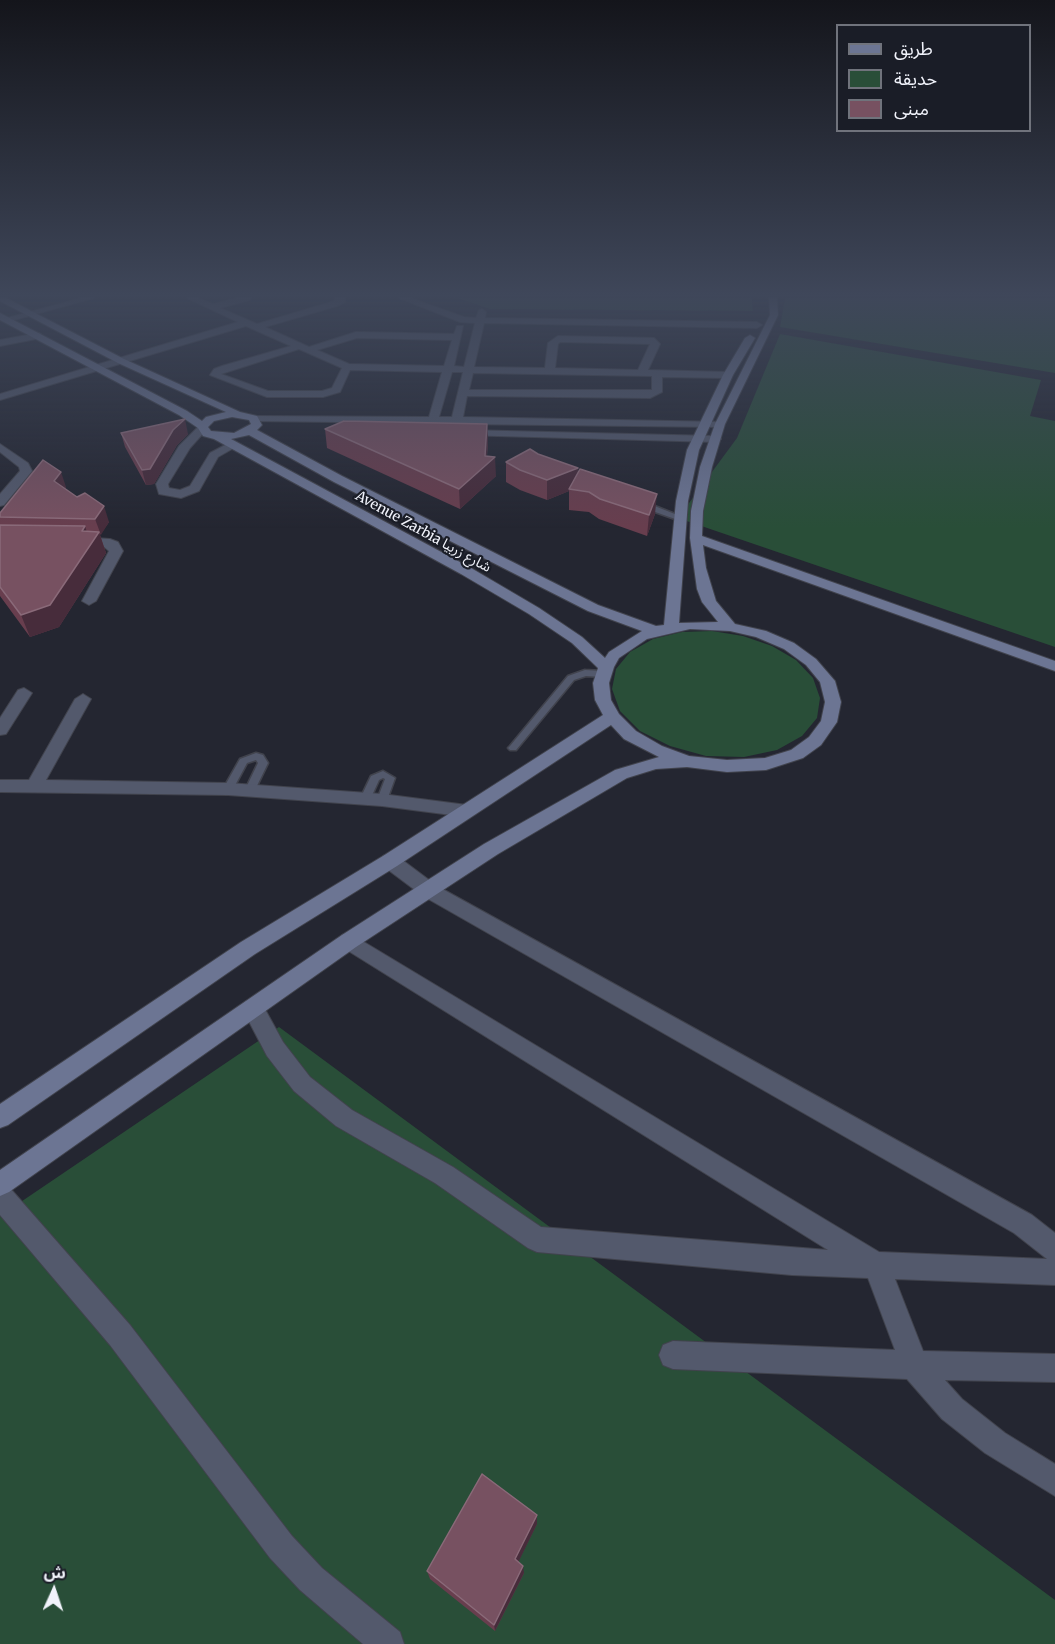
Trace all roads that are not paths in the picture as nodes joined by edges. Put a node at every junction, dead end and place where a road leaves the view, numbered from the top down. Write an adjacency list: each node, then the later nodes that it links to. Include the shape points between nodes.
1 (657, 374): 12 (street, via 658,390 650,395)
2 (78, 375): 13 (street)
3 (109, 375): 21 (main road, Avenue Zarbia شارع زربيا)
4 (152, 375): 14 (main road, Avenue Zarbia شارع زربيا)
5 (215, 375): 6 (street, via 267,394 323,394 336,390)
6 (343, 375)
7 (448, 375): 16 (street)
8 (467, 375): 12 (street)
9 (708, 375): 10 (street)
10 (728, 375): 18 (main road)
11 (744, 375): 19 (main road)
12 (463, 393): 17 (street)
13 (0, 397)
14 (240, 414): 20 (main road, Avenue Zarbia شارع زربيا); 21 (main road, via 216,417)
15 (345, 418): 16 (street); 20 (street); 22 (street)
16 (434, 419): 17 (street); 23 (street)
17 (457, 420): 18 (street); 24 (street)
18 (704, 424): 19 (street); 26 (main road)
19 (720, 424): 27 (main road)
20 (252, 426): 22 (street); 25 (main road, via 235,436); 38 (main road, Avenue Zarbia شارع زربيا, via 338,479 593,608)
21 (202, 427): 25 (main road, Avenue Zarbia شارع زربيا, via 207,434); 28 (street, via 185,446 162,484 162,491 181,494 195,488 214,455)
22 (366, 431): 23 (street)
23 (430, 432): 24 (street)
24 (454, 433): 26 (street)
25 (217, 436): 28 (main road, Avenue Zarbia شارع زربيا)
26 (697, 438): 27 (street); 32 (main road, via 687,470)
27 (715, 439): 33 (main road, via 697,511)
28 (233, 445): 40 (main road, Avenue Zarbia شارع زربيا, via 534,611 577,640)
29 (0, 447): 30 (street, via 24,465 26,471)
30 (0, 502)
31 (638, 503): 32 (lane)
32 (681, 518): 37 (main road)
33 (696, 538): 36 (main road, via 699,568 709,602); 39 (main road)
34 (71, 541): 35 (street, via 105,542 115,548)
35 (89, 601)
36 (730, 627): 37 (main road); 46 (main road, via 789,646 811,662 827,681 833,702 829,722 815,741 797,754 766,764 726,766)
37 (671, 628): 38 (main road)
38 (655, 631): 40 (main road, via 626,645)
39 (1055, 666)
40 (605, 670): 43 (main road, via 601,683 603,700); 45 (lane, via 571,678)
41 (24, 693): 44 (street)
42 (83, 699): 48 (street)
43 (612, 717): 46 (main road, via 630,735); 51 (main road)
44 (0, 730)
45 (513, 748)
46 (687, 761): 53 (main road, via 640,767 608,780)
47 (0, 786): 48 (street)
48 (34, 786): 49 (street)
49 (228, 789): 50 (street); 50 (lane, via 243,761 256,756 263,763)
50 (250, 790): 51 (street)
51 (467, 811): 52 (main road)
52 (390, 861): 53 (street); 56 (main road, via 248,948)
53 (430, 891): 54 (main road); 59 (street, via 1023,1224)
54 (349, 941): 55 (main road); 60 (street)
55 (253, 1008): 57 (main road); 60 (street, via 275,1049 302,1084 327,1105 444,1175 537,1239)
56 (0, 1117)
57 (0, 1184)
58 (0, 1196): 66 (street, via 120,1335 281,1547 311,1579)
59 (1055, 1249)
60 (877, 1266): 61 (street); 63 (street)
61 (1055, 1272)
62 (673, 1355): 63 (street)
63 (914, 1365): 64 (street); 65 (street, via 952,1409 995,1443)
64 (1055, 1368)
65 (1055, 1481)
66 (388, 1644)

